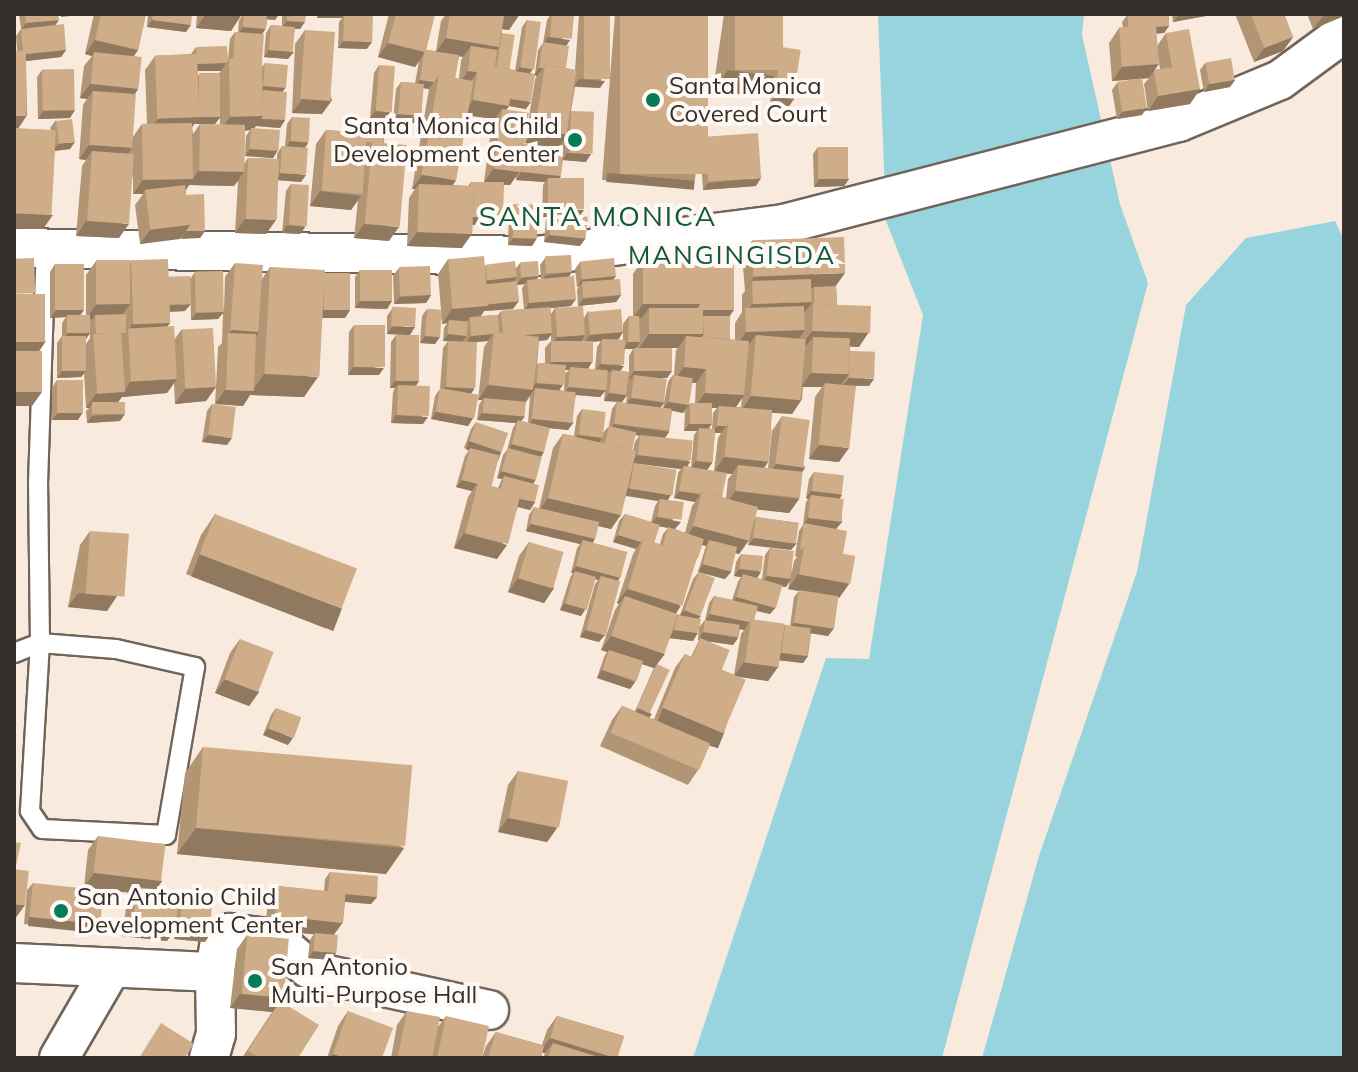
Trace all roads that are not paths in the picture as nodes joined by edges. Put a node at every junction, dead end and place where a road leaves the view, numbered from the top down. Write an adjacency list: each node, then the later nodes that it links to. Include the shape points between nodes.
1 (1344, 33): 2 (street, via 1280,80 1179,122 784,224 537,256)
2 (30, 249): 3 (lane)
3 (40, 643): 3 (lane, via 116,649 195,667 166,835 42,829 30,811); 4 (lane)
4 (14, 653)
5 (14, 963): 6 (street)
6 (110, 970): 7 (street); 9 (street)
7 (215, 972): 8 (street, via 220,939 229,933 257,936 275,939 308,968 324,974); 10 (street, via 216,1034)
8 (489, 1010)
9 (59, 1058)
10 (209, 1058)

